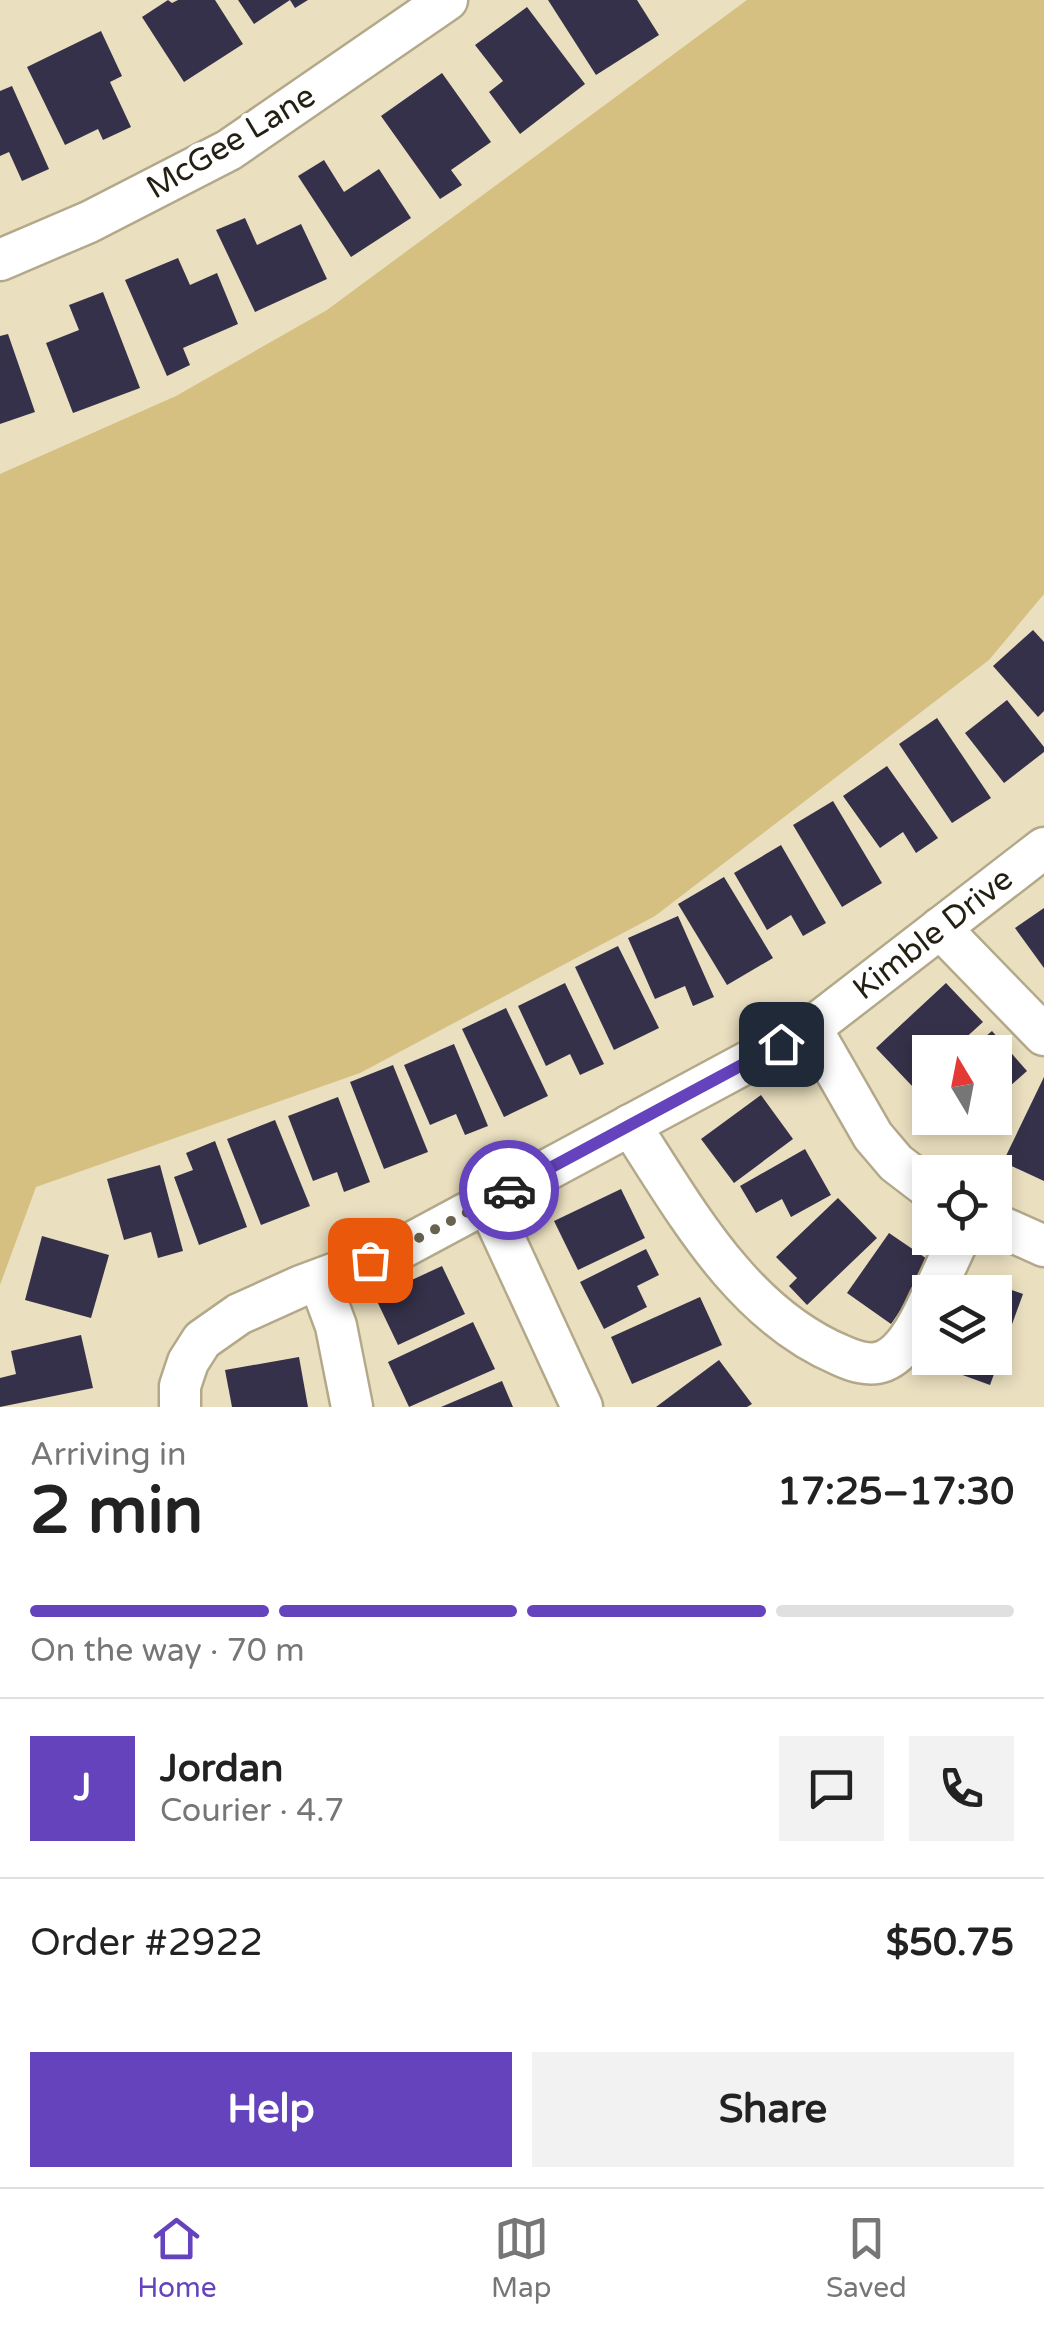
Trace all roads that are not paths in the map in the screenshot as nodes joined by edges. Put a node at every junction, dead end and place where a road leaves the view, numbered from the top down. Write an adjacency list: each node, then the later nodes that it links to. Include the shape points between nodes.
1 (447, 0): 2 (street, McGee Lane, via 229,150)
2 (0, 260)
3 (1044, 848): 4 (street, Kimble Drive)
4 (940, 928): 5 (street, Kimble Drive); 6 (street)
5 (811, 1028): 7 (street, Kimble Drive); 8 (street, via 873,1136)
6 (1044, 1035)
7 (630, 1125): 9 (street, Kimble Drive); 13 (street, via 704,1238 763,1306 818,1346 857,1363 884,1361)
8 (912, 1175)
9 (487, 1201): 12 (street, Kimble Drive, via 400,1248); 16 (street)
10 (1012, 1232): 11 (street)
11 (1044, 1246)
12 (318, 1280): 14 (street, Kimble Drive, via 239,1314 202,1340 180,1386); 15 (street, via 336,1326)
13 (912, 1332)
14 (180, 1407)
15 (352, 1407)
16 (582, 1407)

